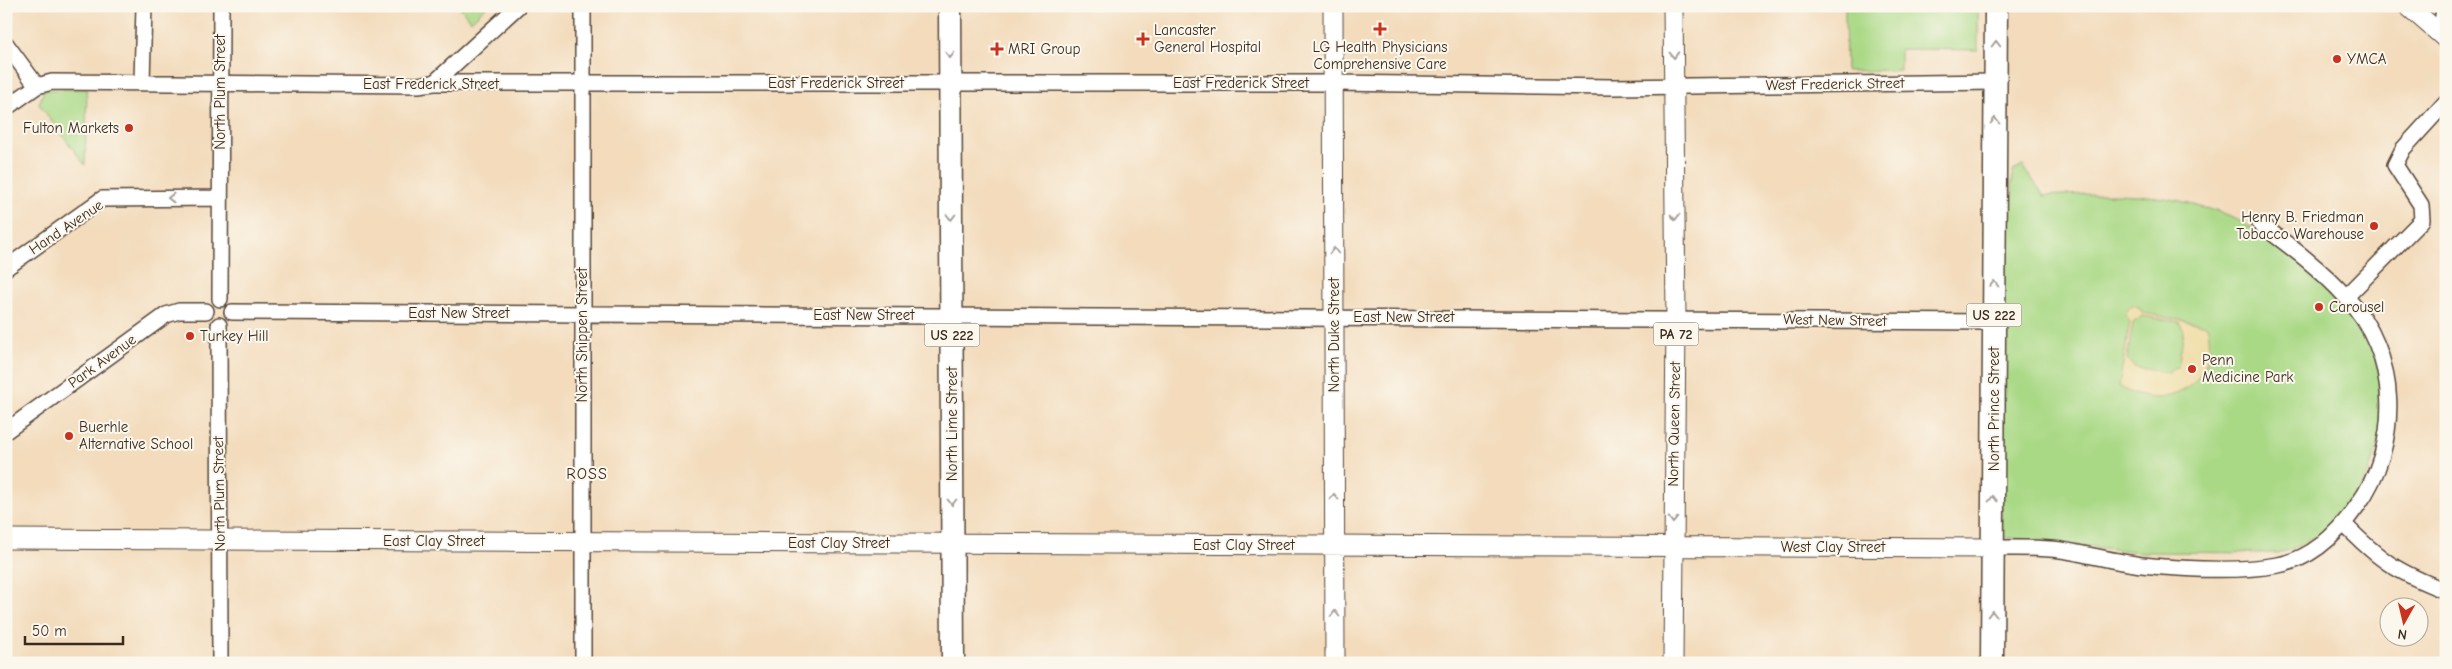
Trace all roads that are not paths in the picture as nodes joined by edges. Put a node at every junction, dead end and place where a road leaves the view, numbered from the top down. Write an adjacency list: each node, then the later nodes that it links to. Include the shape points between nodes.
1 (144, 6): 13 (street)
2 (221, 6): 18 (street, North Plum Street)
3 (518, 6): 16 (street)
4 (584, 6): 19 (street, North Shippen Street)
5 (950, 6): 14 (highway, North Lime Street / US 222, one-way to 14)
6 (1333, 6): 17 (main road, North Duke Street)
7 (1673, 6): 21 (main road, North Queen Street / PA 72, one-way to 21)
8 (1996, 6): 15 (highway, North Prince Street / US 222, one-way to 8)
9 (2408, 6): 11 (main road)
10 (2444, 6): 11 (street)
11 (2444, 37)
12 (6, 44): 20 (street)
13 (142, 82): 18 (street, East Frederick Street); 20 (street, East Frederick Street, via 52,82)
14 (951, 82): 17 (street, East Frederick Street); 19 (street, East Frederick Street); 32 (highway, North Lime Street / US 222, one-way to 32)
15 (1996, 82): 21 (street, West Frederick Street); 35 (highway, North Prince Street / US 222, one-way to 15)
16 (434, 83): 18 (street, East Frederick Street); 19 (street, East Frederick Street)
17 (1333, 83): 21 (street, East Frederick Street); 33 (main road, North Duke Street, one-way to 17)
18 (220, 84): 24 (street, North Plum Street)
19 (583, 84): 31 (street, North Shippen Street)
20 (37, 86): 23 (street, East Frederick Street)
21 (1674, 86): 34 (main road, North Queen Street / PA 72, one-way to 34)
22 (2446, 102): 27 (street, via 2403,149 2395,165 2421,205 2422,220)
23 (6, 108)
24 (220, 198): 26 (street, Hand Avenue, one-way to 26, via 102,199); 28 (street, North Plum Street)
25 (2260, 224): 27 (street, via 2314,266)
26 (6, 268)
27 (2346, 297): 38 (street, via 2370,330 2381,356 2390,404 2383,455 2362,500)
28 (220, 299): 29 (street, via 208,303); 30 (street, via 230,305)
29 (206, 311): 36 (street, via 211,322); 37 (street, Park Avenue, via 179,311 166,315)
30 (232, 312): 31 (street, East New Street); 36 (street, via 229,320)
31 (582, 313): 32 (street, East New Street); 41 (street, North Shippen Street)
32 (952, 315): 33 (street, East New Street); 42 (highway, North Lime Street / US 222, one-way to 42)
33 (1334, 317): 34 (street, East New Street); 43 (main road, North Duke Street, one-way to 33)
34 (1676, 319): 35 (street, West New Street); 44 (main road, North Queen Street / PA 72, one-way to 44)
35 (1994, 322): 45 (highway, North Prince Street / US 222, one-way to 35)
36 (219, 325): 40 (street, North Plum Street)
37 (6, 431)
38 (2344, 524): 45 (street, via 2305,556 2280,565 2257,567 2142,565 2060,550); 46 (street, via 2374,554 2397,570)
39 (6, 539): 40 (main road, East Clay Street)
40 (220, 540): 41 (main road, East Clay Street); 47 (street, North Plum Street)
41 (581, 542): 42 (main road, East Clay Street); 48 (street, North Shippen Street)
42 (953, 544): 43 (main road, East Clay Street); 49 (highway, North Lime Street / US 222)
43 (1335, 546): 44 (main road, East Clay Street); 50 (main road, North Duke Street, one-way to 43)
44 (1673, 547): 45 (main road, West Clay Street); 51 (main road, North Queen Street / PA 72)
45 (1993, 548): 52 (highway, North Prince Street / US 222, one-way to 45)
46 (2446, 591)
47 (220, 663)
48 (583, 663)
49 (953, 663)
50 (1335, 663)
51 (1673, 663)
52 (1992, 663)

